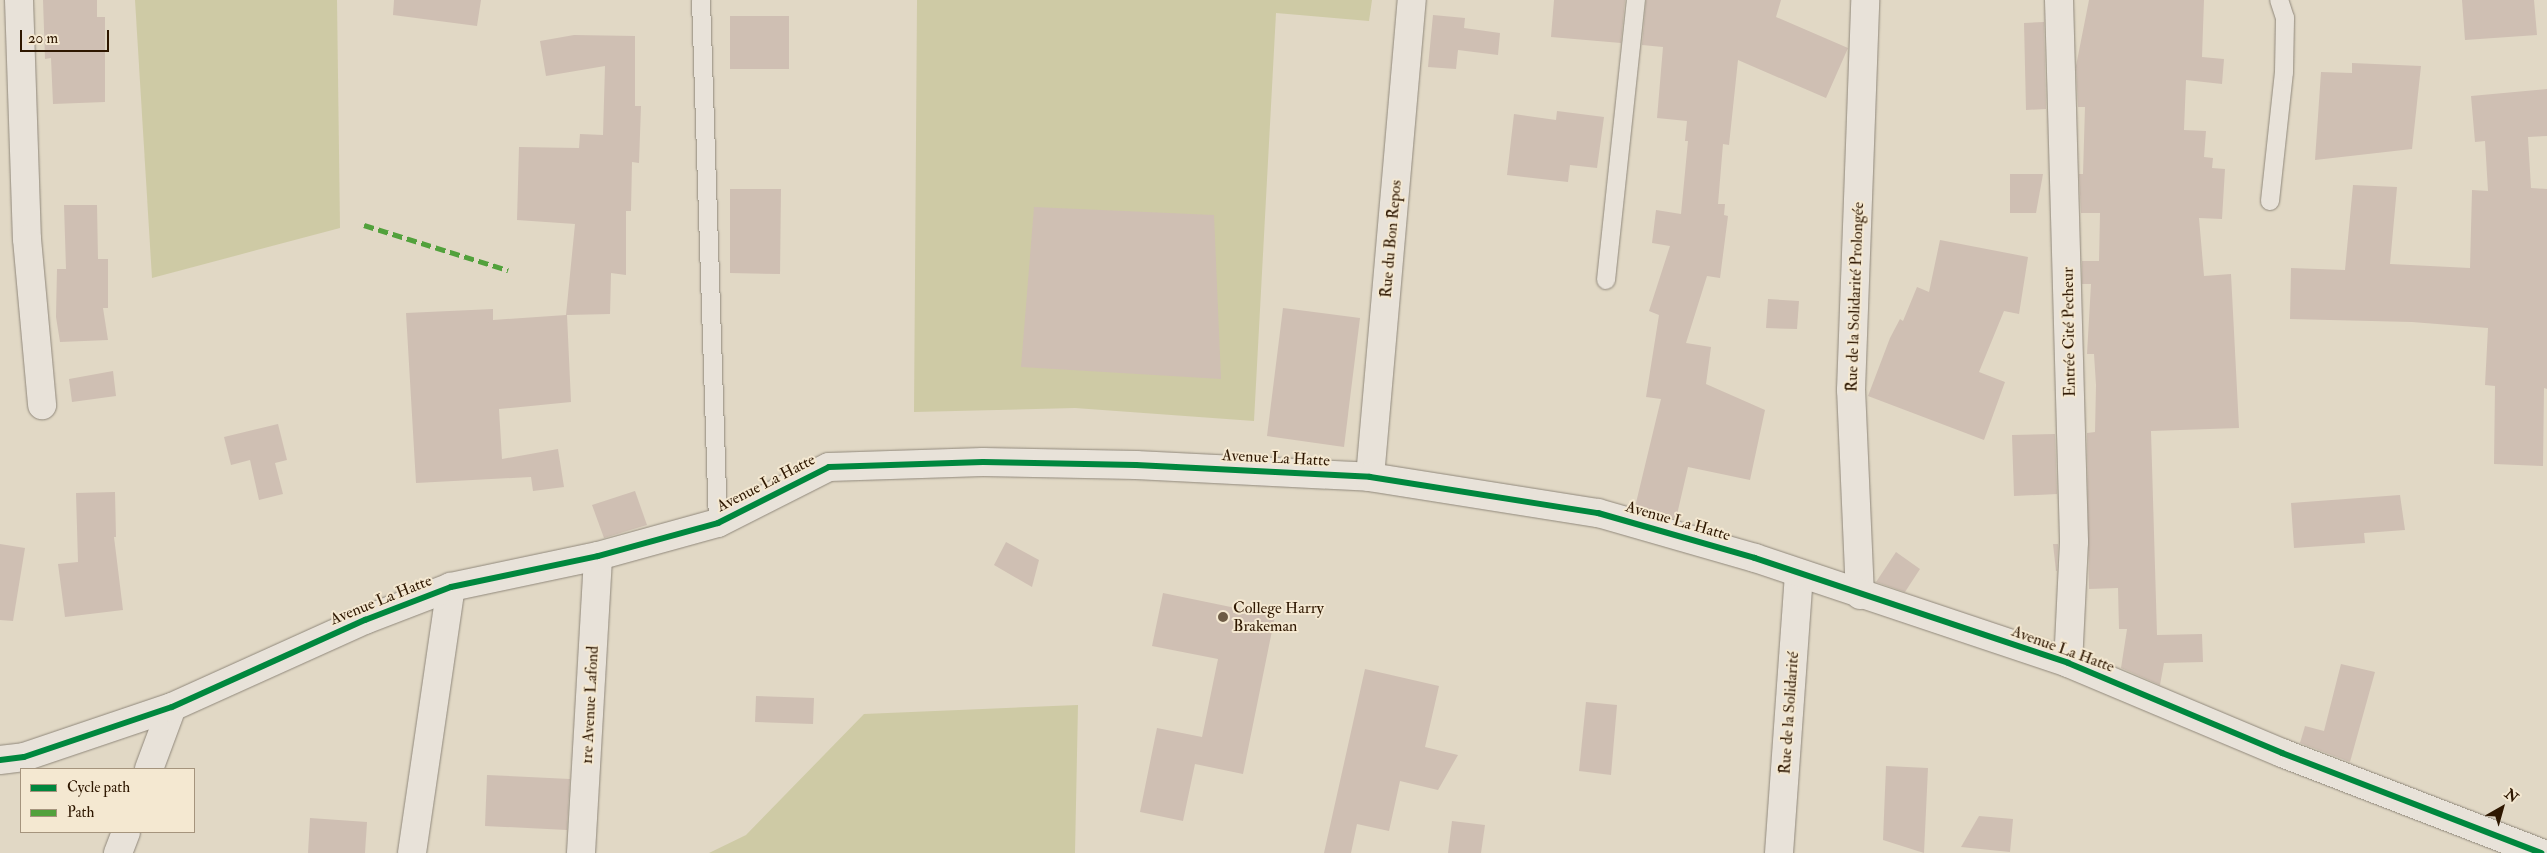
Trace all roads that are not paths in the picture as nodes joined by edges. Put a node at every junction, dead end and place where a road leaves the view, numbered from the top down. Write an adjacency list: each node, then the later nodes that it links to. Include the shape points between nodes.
1 (19, 0): 10 (street, via 27,239)
2 (702, 0): 12 (lane)
3 (1412, 0): 11 (street, Rue du Bon Repos)
4 (1636, 0): 9 (lane)
5 (1865, 0): 16 (street, Rue de la Solidarité Prolongée, via 1851,390)
6 (2059, 0): 17 (street, Entrée Cité Pecheur, via 2074,542)
7 (2279, 0): 8 (lane, via 2285,18 2284,72)
8 (2270, 201)
9 (1606, 280)
10 (42, 405)
11 (1370, 477): 12 (street, Avenue La Hatte, via 1019,462 829,467); 14 (street, Avenue La Hatte, via 1598,513)
12 (718, 523): 13 (street, Avenue La Hatte)
13 (598, 556): 15 (street, Avenue La Hatte); 24 (street, 1re Avenue Lafond)
14 (1799, 574): 16 (street, Avenue La Hatte); 25 (street, Rue de la Solidarité)
15 (451, 587): 18 (street, Avenue La Hatte, via 365,620); 23 (street)
16 (1860, 595): 17 (street, Avenue La Hatte)
17 (2068, 663): 26 (street, Avenue La Hatte, via 2282,753)
18 (172, 707): 19 (street, Avenue La Hatte, via 24,757); 20 (street)
19 (0, 760)
20 (149, 768)
21 (126, 833): 22 (street)
22 (118, 853)
23 (412, 853)
24 (581, 853)
25 (1779, 853)
26 (2541, 853)

